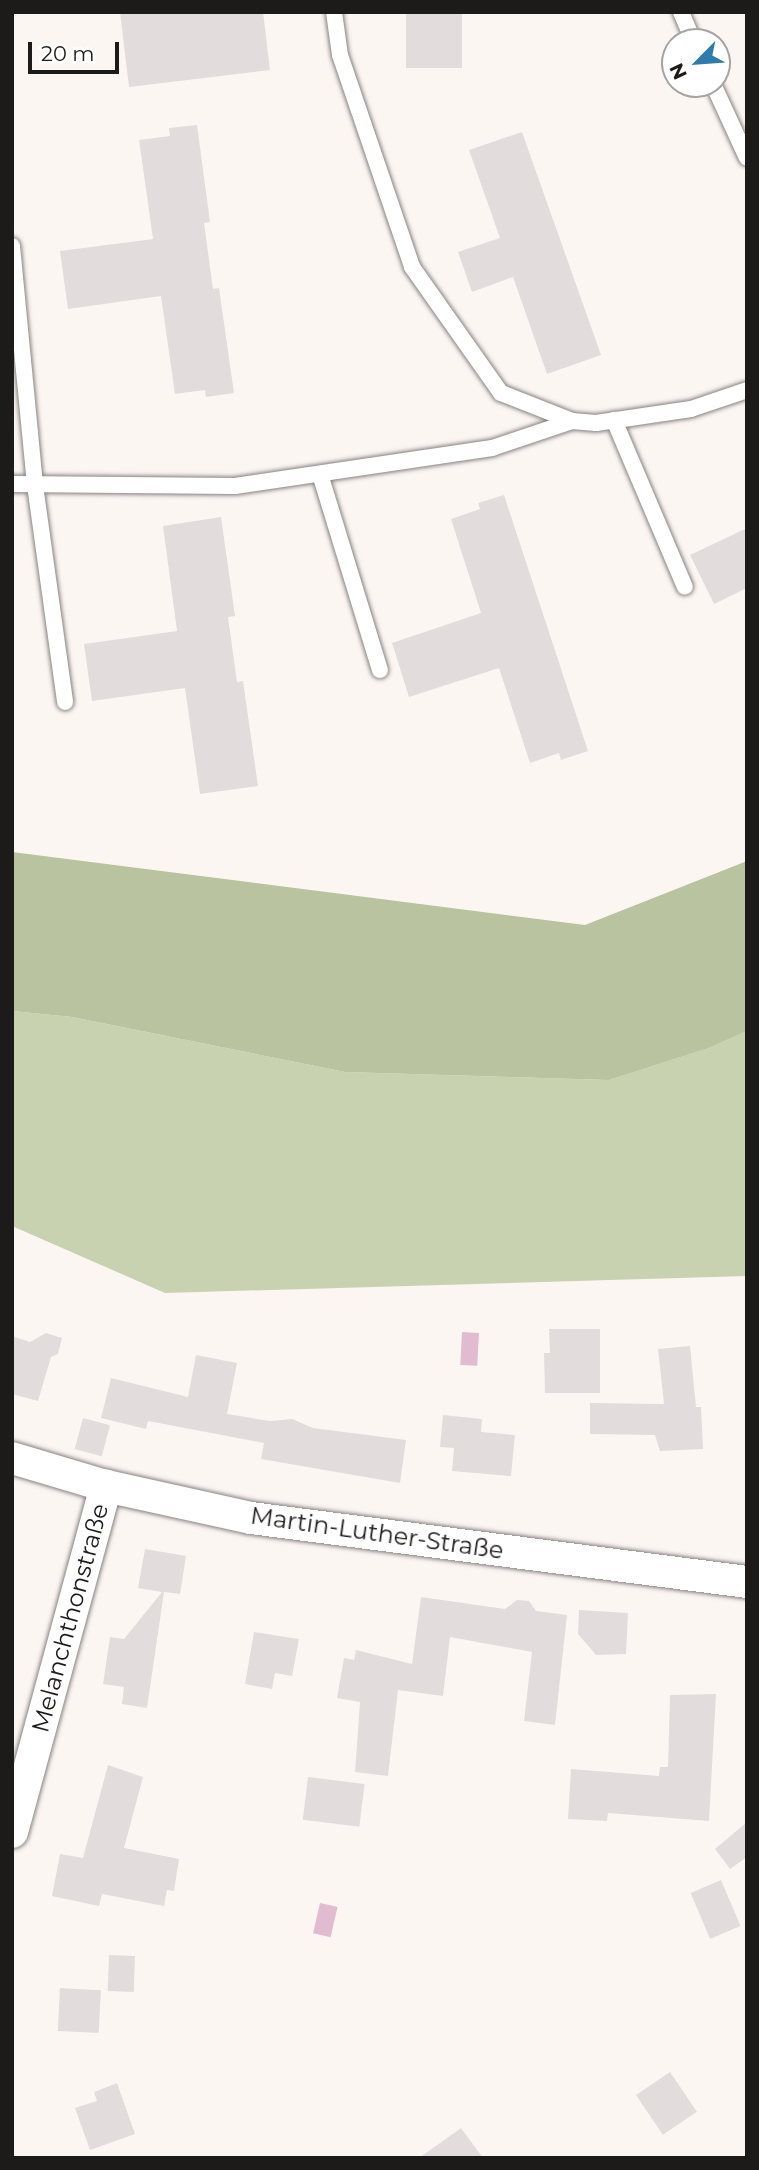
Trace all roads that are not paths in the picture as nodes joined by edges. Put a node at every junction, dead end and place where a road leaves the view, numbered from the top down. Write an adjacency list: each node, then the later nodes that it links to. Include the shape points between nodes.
1 (334, 12): 6 (lane, via 341,55 412,267 501,393)
2 (719, 98): 3 (lane)
3 (747, 158)
4 (12, 246): 10 (lane)
5 (747, 390): 7 (lane, via 691,409)
6 (572, 421): 7 (lane); 8 (lane, via 492,448)
7 (614, 421): 11 (lane)
8 (320, 474): 10 (lane, via 234,486); 12 (lane)
9 (12, 484): 10 (lane)
10 (35, 485): 13 (lane)
11 (685, 587)
12 (380, 670)
13 (65, 702)
14 (12, 1458): 15 (street, Martin-Luther-Straße)
15 (106, 1486): 16 (street, Martin-Luther-Straße, via 250,1518); 17 (street, Melanchthonstraße)
16 (747, 1583)
17 (12, 1832)

